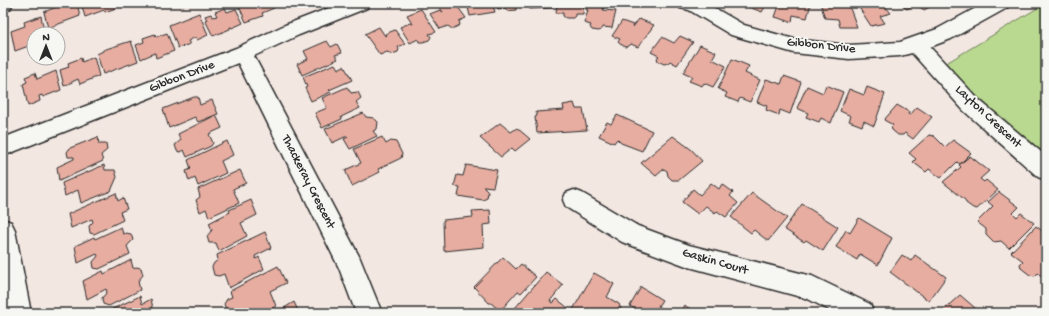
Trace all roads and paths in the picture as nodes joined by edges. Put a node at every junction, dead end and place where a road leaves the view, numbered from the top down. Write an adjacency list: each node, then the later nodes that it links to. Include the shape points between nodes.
1 (360, 3): 5 (street, Gibbon Drive)
2 (1000, 3): 4 (street, Gibbon Drive, via 944,34)
3 (693, 4): 4 (street, Gibbon Drive, via 738,30 794,46 849,52 900,49)
4 (916, 44): 7 (street, Layton Crescent, via 971,105)
5 (243, 53): 6 (street, Gibbon Drive); 11 (street, Thackeray Crescent, via 350,264)
6 (3, 147)
7 (1046, 170)
8 (574, 200): 12 (street, Gaskin Court, via 630,234 689,256 812,288)
9 (3, 230): 10 (street)
10 (18, 313)
11 (369, 313)
12 (861, 313)

